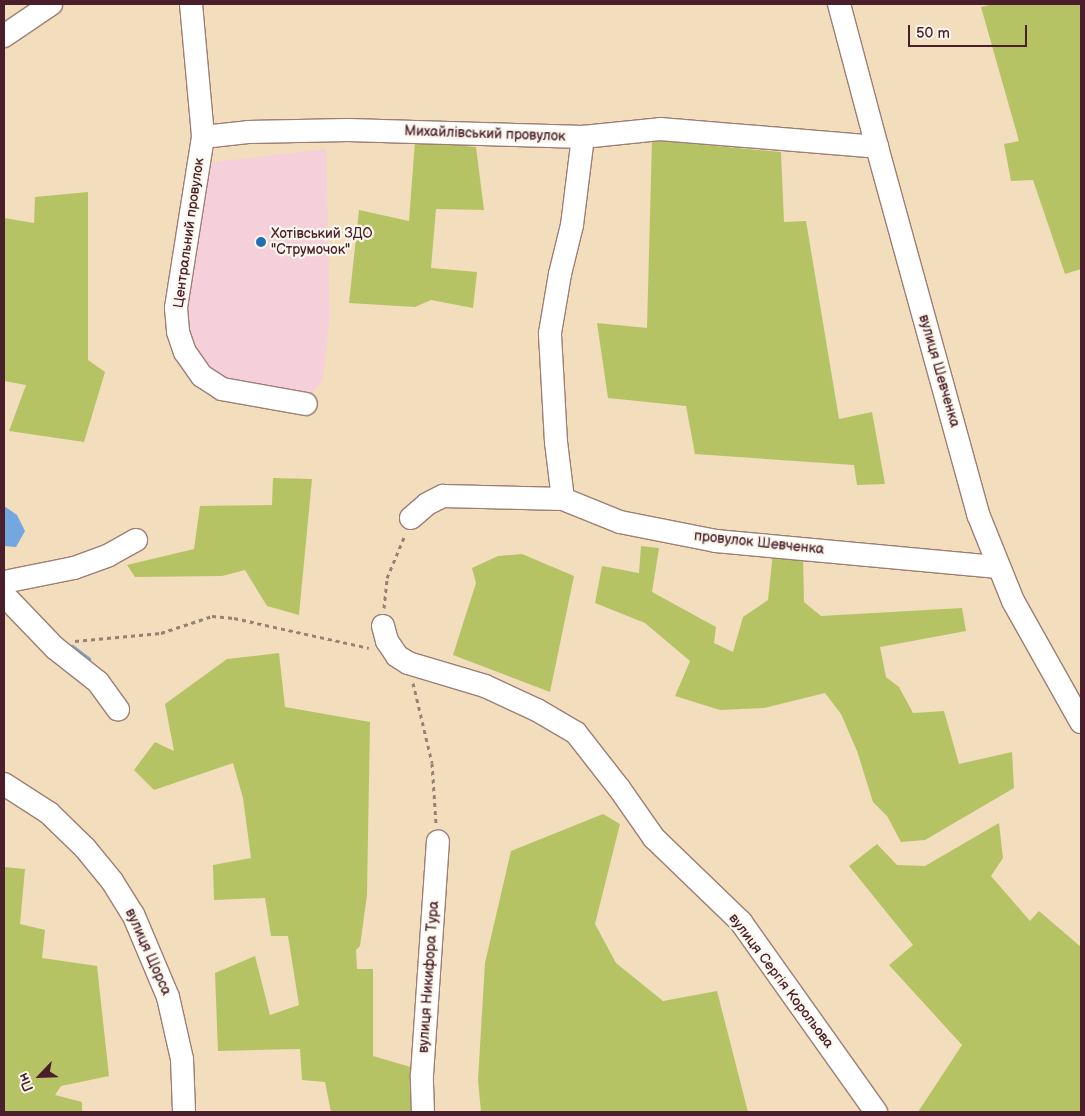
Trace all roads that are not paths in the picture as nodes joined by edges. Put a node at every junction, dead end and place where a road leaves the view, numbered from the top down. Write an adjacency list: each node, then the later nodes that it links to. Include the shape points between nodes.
1 (51, 4): 4 (street)
2 (191, 4): 5 (street, Центральний провулок)
3 (839, 4): 7 (street, вулиця Шевченка)
4 (4, 36)
5 (203, 137): 6 (street, Михайлівський провулок, via 248,132 348,130); 8 (street, Центральний провулок, via 176,308 178,332 185,352 202,376 222,389)
6 (582, 137): 7 (street, via 660,129); 9 (street, Михайлівський провулок, via 572,225 550,333 556,442)
7 (877, 148): 12 (street, вулиця Шевченка, via 978,514)
8 (306, 404)
9 (563, 499): 10 (street, провулок Шевченка, via 443,496 427,504); 12 (street, провулок Шевченка, via 620,522 716,541)
10 (412, 518)
11 (136, 540): 13 (street, via 109,555 74,568)
12 (998, 567): 17 (street, вулиця Шевченка, via 1013,601)
13 (4, 582)
14 (4, 595): 16 (street, via 55,648 98,682)
15 (383, 626): 22 (street, вулиця Сергія Корольова, via 387,641 402,659 485,686 576,733 654,838 741,922)
16 (118, 710)
17 (1081, 722)
18 (4, 784): 20 (street, вулиця Щорса, via 49,812 86,848 132,914 168,998 182,1059)
19 (438, 842): 21 (street, вулиця Никифора Тура)
20 (184, 1112)
21 (422, 1112)
22 (876, 1112)

